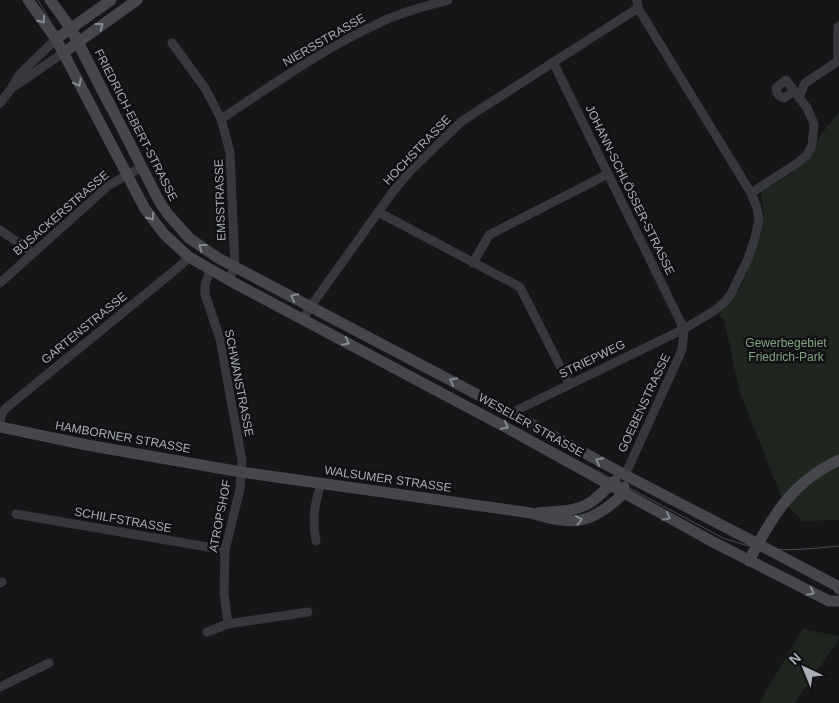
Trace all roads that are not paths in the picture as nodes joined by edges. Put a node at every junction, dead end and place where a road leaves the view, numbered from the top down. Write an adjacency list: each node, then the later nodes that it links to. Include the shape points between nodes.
1 (28, 0): 9 (main road, one-way to 9)
2 (50, 0): 8 (main road, FRIEDRICH-EBERT-STRASSE)
3 (111, 0): 8 (main road)
4 (137, 0): 10 (main road, one-way to 4)
5 (448, 0): 16 (street, NIERSSTRASSE, via 376,24 338,44)
6 (638, 4): 13 (street, HOCHSTRASSE); 20 (street)
7 (839, 26): 20 (street, via 838,61 805,83 797,94 814,124 812,145 807,155)
8 (71, 28): 9 (main road); 10 (main road, FRIEDRICH-EBERT-STRASSE)
9 (56, 40): 12 (main road); 14 (street, via 19,75)
10 (78, 42): 12 (main road); 17 (main road, FRIEDRICH-EBERT-STRASSE)
11 (172, 43): 16 (street, EMSSTRASSE, via 205,88)
12 (63, 53): 14 (street); 19 (main road, one-way to 19)
13 (553, 62): 18 (street, JOHANN-SCHLÖSSER-STRASSE); 21 (street, HOCHSTRASSE, via 462,121 411,170)
14 (11, 89): 15 (street)
15 (0, 104)
16 (221, 119): 26 (street, EMSSTRASSE, via 230,152)
17 (142, 167): 19 (street, BÜSACKERSTRASSE); 26 (main road, FRIEDRICH-EBERT-STRASSE, one-way to 17, via 202,248 177,225 159,201)
18 (608, 174): 25 (street, via 489,235); 32 (street, JOHANN-SCHLÖSSER-STRASSE)
19 (127, 175): 23 (street, BÜSACKERSTRASSE, via 109,185); 24 (main road, one-way to 24, via 154,222)
20 (752, 193): 32 (street, via 759,220 748,259 731,294 724,304)
21 (378, 212): 25 (street); 30 (street, HOCHSTRASSE)
22 (0, 230): 23 (street)
23 (33, 253): 29 (street, BÜSACKERSTRASSE)
24 (188, 257): 27 (main road); 35 (street, GARTENSTRASSE, via 6,408)
25 (474, 262): 33 (street, via 520,287)
26 (235, 268): 28 (street); 30 (main road, WESELER STRASSE, one-way to 26)
27 (210, 270): 28 (main road, WESELER STRASSE); 38 (street, SCHWANSTRASSE, via 205,294 220,339 242,461)
28 (228, 279): 31 (main road, WESELER STRASSE)
29 (0, 283)
30 (311, 306): 31 (street, HOCHSTRASSE); 34 (main road, WESELER STRASSE, one-way to 30)
31 (303, 319): 41 (main road, WESELER STRASSE, one-way to 41)
32 (684, 329): 33 (street, STRIEPWEG); 39 (street, GOEBENSTRASSE, via 682,350)
33 (569, 384): 34 (street, STRIEPWEG)
34 (511, 413): 39 (main road, WESELER STRASSE, one-way to 34)
35 (0, 421)
36 (0, 427): 38 (main road, HAMBORNER STRASSE)
37 (839, 460): 46 (main road, via 821,469 794,491 776,512)
38 (241, 472): 40 (main road, WALSUMER STRASSE); 47 (street, ATROPSHOF, via 240,490)
39 (625, 475): 41 (main road, WALSUMER STRASSE); 42 (main road); 46 (main road, WESELER STRASSE)
40 (320, 484): 43 (main road, WALSUMER STRASSE); 45 (street, via 313,525)
41 (610, 485): 42 (main road, WESELER STRASSE); 43 (main road, WALSUMER STRASSE, via 589,503 569,511)
42 (624, 493): 43 (main road, WALSUMER STRASSE, one-way to 42, via 571,522 583,520 596,515); 48 (main road, WESELER STRASSE, one-way to 48)
43 (531, 513)
44 (16, 514): 47 (street, SCHILFSTRASSE)
45 (316, 541)
46 (758, 544): 48 (main road); 49 (main road, WESELER STRASSE)
47 (225, 550): 52 (street, ATROPSHOF, via 224,593)
48 (750, 561): 50 (main road, WESELER STRASSE, one-way to 50, via 829,601)
49 (839, 589)
50 (839, 601)
51 (308, 612): 52 (street)
52 (228, 624): 53 (street)
53 (207, 632)
54 (49, 663): 55 (street)
55 (0, 687)

